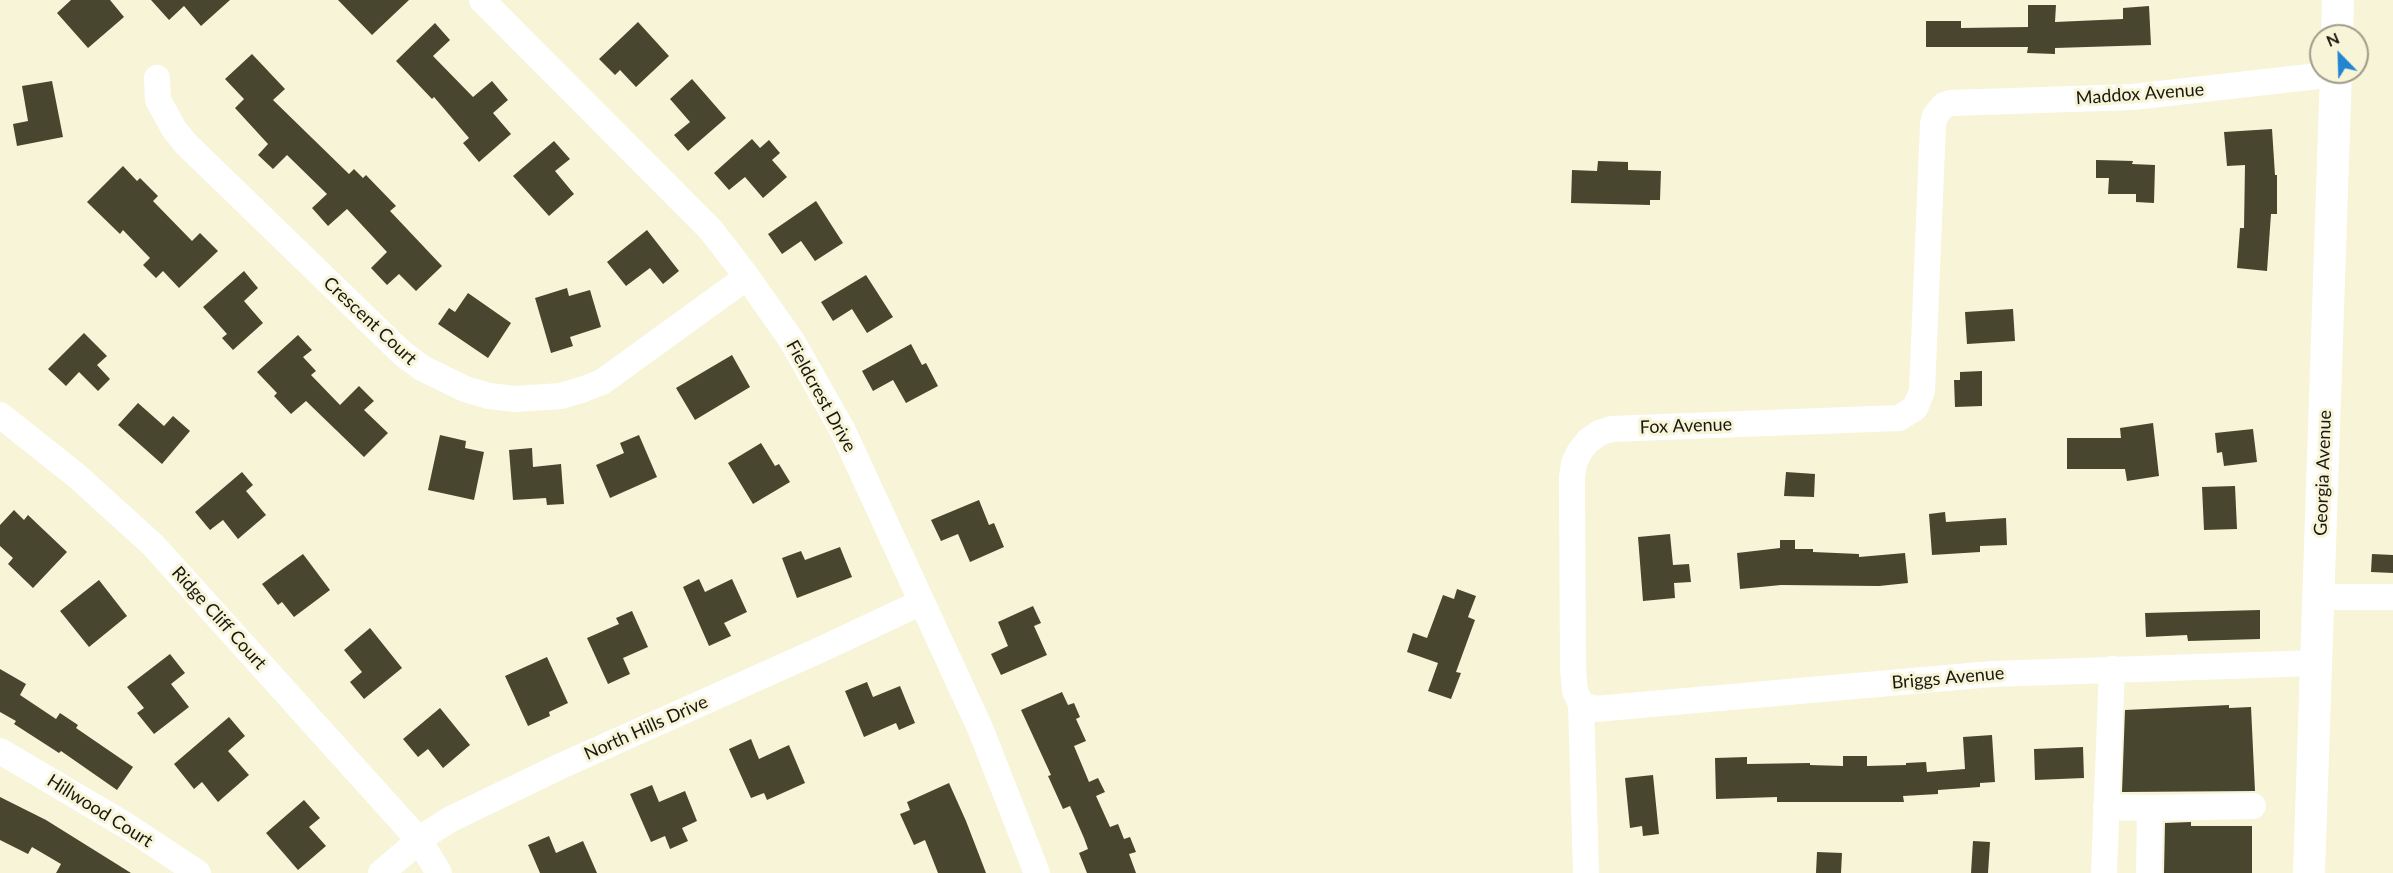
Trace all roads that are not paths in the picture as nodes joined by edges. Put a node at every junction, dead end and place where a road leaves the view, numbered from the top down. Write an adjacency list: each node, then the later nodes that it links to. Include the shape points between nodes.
1 (482, 0): 8 (street, Fieldcrest Drive, via 711,230)
2 (2337, 0): 3 (main road)
3 (2337, 24)
4 (2309, 76): 7 (street, Maddox Avenue, via 2133,97)
5 (157, 78): 8 (street, Crescent Court, via 158,100 186,144 402,353 422,368 465,389 515,399 561,396 602,382)
6 (2336, 84): 10 (main road, Georgia Avenue)
7 (1944, 105): 15 (street, Fox Avenue, via 1933,124 1922,391 1915,408 1899,418 1611,429 1599,433 1580,451 1572,477 1573,668 1575,691)
8 (747, 277): 12 (street, Fieldcrest Drive, via 824,395)
9 (0, 415): 20 (street, Ridge Cliff Court, via 85,482 153,545)
10 (2319, 597): 11 (street); 13 (main road, Georgia Avenue)
11 (2393, 597)
12 (921, 602): 20 (street, North Hills Drive, via 561,766 451,819); 24 (street, Fieldcrest Drive, via 980,728)
13 (2316, 663): 14 (street, Briggs Avenue); 28 (main road, Georgia Avenue)
14 (2112, 669): 15 (street, Briggs Avenue, via 1992,674 1595,709); 18 (street)
15 (1581, 704): 25 (street, Fox Avenue)
16 (0, 751): 21 (street, Hillwood Court)
17 (2253, 806): 19 (street)
18 (2106, 807): 19 (street); 26 (street)
19 (2150, 808): 27 (street)
20 (419, 840): 22 (street, North Hills Drive); 23 (street, Ridge Cliff Court)
21 (198, 873)
22 (381, 873)
23 (439, 873)
24 (1037, 873)
25 (1586, 873)
26 (2104, 873)
27 (2149, 873)
28 (2309, 873)

